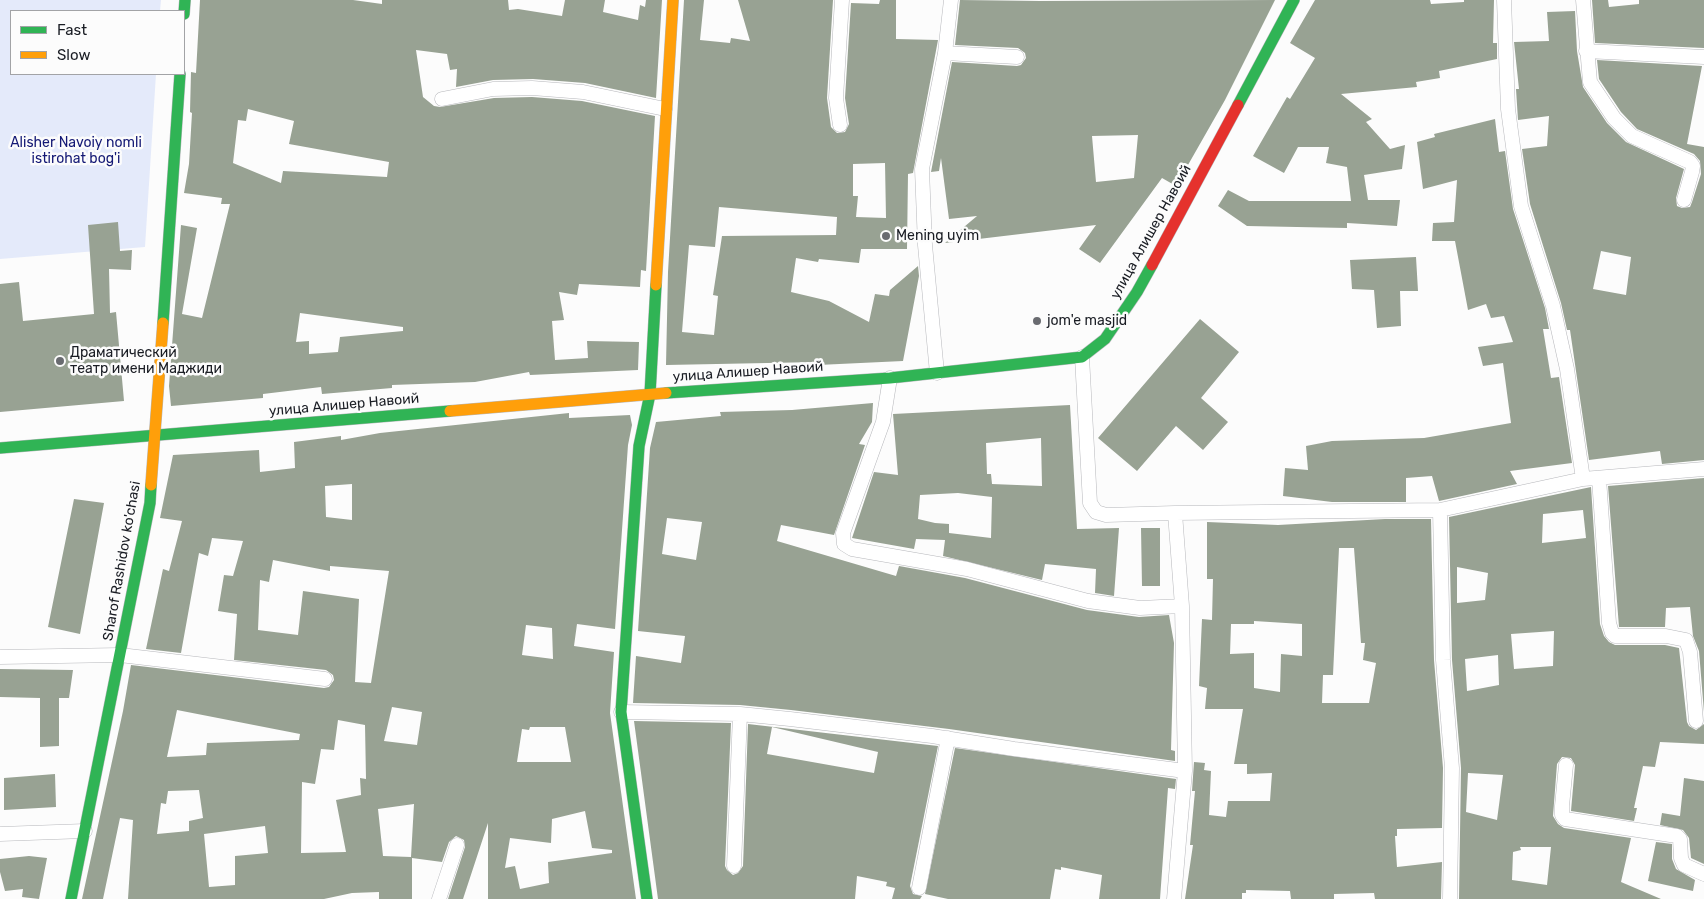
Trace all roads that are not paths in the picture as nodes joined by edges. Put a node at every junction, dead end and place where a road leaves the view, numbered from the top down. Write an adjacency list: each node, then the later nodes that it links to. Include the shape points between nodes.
1 (673, 0): 13 (street)
2 (842, 0): 14 (street, via 836,98)
3 (951, 0): 8 (street)
4 (1294, 0): 16 (street, улица Алишер Навоий, via 1137,292 1105,339)
5 (1504, 0): 24 (street, via 1508,109 1521,206 1553,306)
6 (1583, 0): 7 (street)
7 (1586, 51): 10 (street); 15 (street, via 1590,82 1614,118 1632,136 1693,166)
8 (945, 53): 9 (street); 17 (street, via 922,169 924,245)
9 (1017, 57)
10 (1704, 57)
11 (180, 75): 20 (street, Sharof Rashidov ko'chasi)
12 (442, 99): 13 (street, via 493,89 532,88 583,92)
13 (665, 109): 19 (street)
14 (840, 125)
15 (1684, 200)
16 (1082, 357): 17 (street, улица Алишер Навоий); 26 (street, via 1090,503 1096,512 1106,515)
17 (937, 373): 18 (street, улица Алишер Навоий)
18 (890, 378): 19 (street, улица Алишер Навоий); 27 (street, via 883,422 844,533 844,544 852,549 967,569 1088,601 1140,608)
19 (650, 394): 20 (street, улица Алишер Навоий); 31 (street, via 639,446)
20 (156, 436): 21 (street, улица Алишер Навоий); 28 (street, Sharof Rashidov ko'chasi, via 150,503)
21 (0, 448)
22 (1704, 469): 23 (street)
23 (1599, 478): 24 (street); 33 (street, via 1612,633 1615,636 1666,636 1686,640)
24 (1583, 479): 25 (street)
25 (1440, 510): 26 (street); 47 (street, via 1443,660 1452,768)
26 (1175, 513): 27 (street)
27 (1182, 606): 36 (street)
28 (120, 655): 29 (street); 30 (street); 37 (street, Sharof Rashidov ko'chasi)
29 (0, 657)
30 (325, 679)
31 (621, 712): 32 (street); 45 (street)
32 (740, 714): 34 (street); 40 (street)
33 (1696, 720)
34 (948, 738): 36 (street, via 1014,750); 42 (street)
35 (1566, 765): 41 (street, via 1562,806 1565,819 1677,836 1684,865)
36 (1185, 771): 46 (street)
37 (85, 831): 38 (street); 43 (street, Sharof Rashidov ko'chasi)
38 (0, 834)
39 (457, 845): 44 (street)
40 (734, 866)
41 (1704, 874)
42 (919, 888)
43 (71, 899)
44 (439, 899)
45 (647, 899)
46 (1174, 899)
47 (1450, 899)

